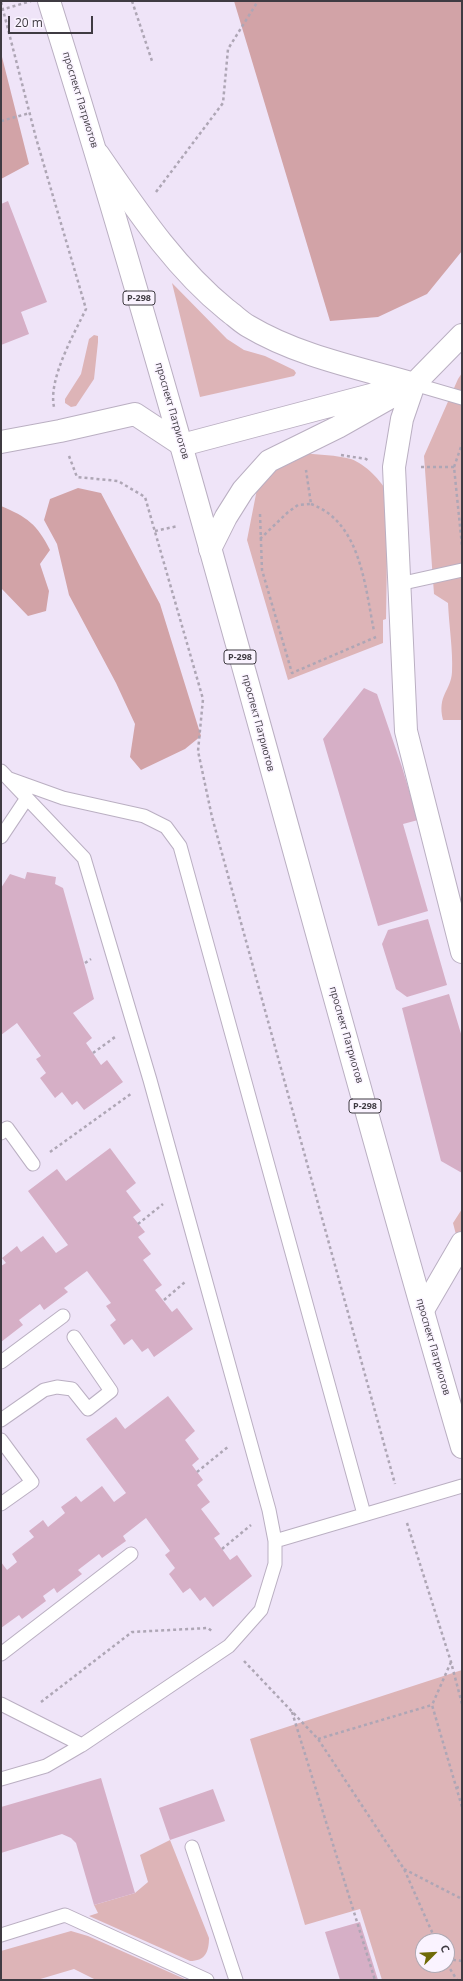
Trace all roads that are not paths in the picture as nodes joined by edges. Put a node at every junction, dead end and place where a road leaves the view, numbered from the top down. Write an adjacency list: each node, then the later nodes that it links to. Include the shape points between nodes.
1 (49, 1): 2 (main road, проспект Патриотов / Р-298)
2 (96, 151): 4 (main road, via 180,265 213,299 248,326 290,347); 7 (main road, проспект Патриотов / Р-298)
3 (462, 335): 4 (main road)
4 (414, 384): 5 (lane); 7 (main road); 8 (main road, via 338,427 269,460 243,490); 10 (main road, via 402,419 394,467)
5 (462, 398)
6 (1, 442): 7 (main road, via 60,432 135,414)
7 (182, 445): 8 (main road, проспект Патриотов / Р-298)
8 (210, 549): 18 (main road, проспект Патриотов / Р-298)
9 (462, 570): 10 (lane)
10 (399, 584): 14 (main road, via 406,731)
11 (4, 774): 12 (lane); 27 (lane, via 63,798 144,816 166,827 180,846)
12 (27, 798): 13 (lane); 28 (lane, via 84,858 181,1190 269,1510)
13 (1, 837)
14 (462, 952)
15 (1, 1133): 16 (lane, via 7,1128)
16 (33, 1164)
17 (462, 1243): 18 (main road)
18 (423, 1310): 23 (main road, проспект Патриотов / Р-298)
19 (63, 1316): 21 (lane)
20 (74, 1337): 22 (lane, via 111,1391 88,1409 72,1389 44,1390)
21 (1, 1362)
22 (1, 1420)
23 (460, 1435)
24 (1, 1440): 26 (lane, via 32,1482)
25 (462, 1486): 27 (lane)
26 (1, 1504)
27 (364, 1514): 28 (lane)
28 (275, 1541): 32 (lane, via 275,1564 261,1610 229,1646)
29 (131, 1554): 30 (lane)
30 (1, 1654)
31 (1, 1704): 32 (lane)
32 (82, 1745): 33 (lane, via 46,1766)
33 (1, 1779)
34 (192, 1847): 37 (lane)
35 (1, 1935): 36 (lane, via 65,1915)
36 (207, 1980)
37 (236, 1980)

